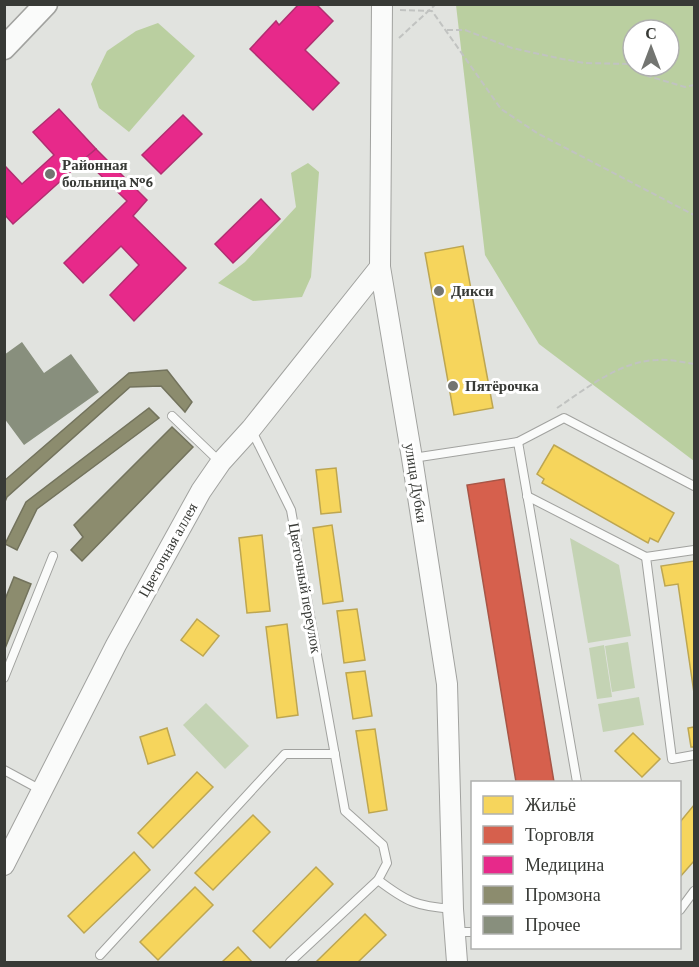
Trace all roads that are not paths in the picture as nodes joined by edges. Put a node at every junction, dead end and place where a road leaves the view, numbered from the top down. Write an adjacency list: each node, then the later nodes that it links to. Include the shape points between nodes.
1 (46, 4): 3 (main road)
2 (382, 7): 4 (street, улица Дубки)
3 (4, 48)
4 (380, 267): 6 (street, Цветочная аллея); 8 (street, улица Дубки)
5 (172, 416): 9 (lane)
6 (251, 429): 9 (street, Цветочная аллея); 16 (lane, Цветочный переулок, via 291,510)
7 (518, 442): 8 (lane); 10 (lane, via 564,418); 11 (lane)
8 (412, 458): 24 (street, улица Дубки, via 447,684)
9 (221, 462): 20 (street, Цветочная аллея, via 201,490)
10 (694, 486)
11 (527, 496): 14 (lane); 19 (lane)
12 (694, 550): 14 (lane)
13 (53, 556): 15 (lane)
14 (646, 557): 17 (lane, via 672,759)
15 (4, 678)
16 (335, 754): 22 (lane, Цветочный переулок, via 345,811 383,845 387,863); 27 (lane, via 285,754)
17 (694, 755)
18 (4, 770): 20 (lane)
19 (577, 781)
20 (42, 790): 21 (street, Цветочная аллея)
21 (4, 865)
22 (378, 879): 24 (lane, via 401,898 426,907); 28 (lane)
23 (694, 891): 25 (lane)
24 (453, 909): 26 (street, улица Дубки)
25 (681, 909)
26 (463, 932): 29 (street, улица Дубки)
27 (100, 955)
28 (290, 963)
29 (457, 963)

